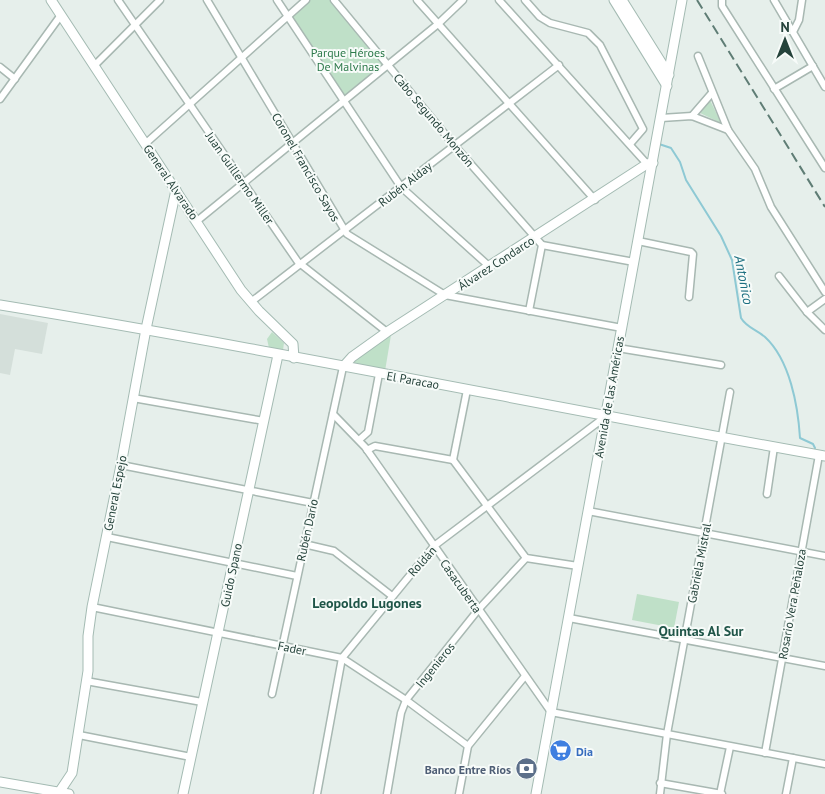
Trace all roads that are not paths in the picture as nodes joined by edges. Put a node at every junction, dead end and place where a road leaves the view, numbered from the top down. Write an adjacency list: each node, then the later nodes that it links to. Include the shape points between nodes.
1 (118, 0): 21 (street, Juan Guillermo Miller)
2 (160, 0): 21 (street)
3 (207, 0): 26 (street, Coronel Francisco Sayos)
4 (277, 0): 19 (street)
5 (306, 0): 19 (street)
6 (334, 0): 27 (street, Cabo Segundo Monzón)
7 (417, 0): 20 (street)
8 (463, 0): 20 (street)
9 (499, 0): 28 (street)
10 (525, 0): 47 (street, via 540,17 550,23 588,33 600,45 643,129)
11 (614, 0): 34 (main road)
12 (622, 0): 23 (main road)
13 (722, 0): 36 (street, via 722,6)
14 (774, 0): 22 (street)
15 (802, 0): 22 (street, via 799,20)
16 (54, 1): 18 (main road, General Alvarado)
17 (682, 1): 24 (main road, Avenida de las Américas)
18 (61, 16): 29 (main road, General Alvarado); 33 (street)
19 (288, 16): 26 (street); 39 (street)
20 (438, 24): 27 (street); 40 (street)
21 (135, 26): 29 (street); 41 (street, Juan Guillermo Miller)
22 (793, 32): 30 (street)
23 (654, 51): 24 (main road); 32 (main road)
24 (672, 55): 32 (main road, Avenida de las Américas)
25 (698, 56): 37 (street)
26 (241, 59): 41 (street); 45 (street, Coronel Francisco Sayos)
27 (387, 63): 39 (street); 48 (street, Cabo Segundo Monzón)
28 (559, 65): 40 (street, Rubén Alday); 47 (street)
29 (94, 66): 46 (main road, General Alvarado)
30 (813, 66): 35 (street); 36 (street)
31 (0, 67): 33 (street)
32 (669, 74): 34 (main road, Avenida de las Américas)
33 (14, 79): 38 (street)
34 (667, 86): 43 (main road, Avenida de las Américas)
35 (825, 87)
36 (774, 90): 50 (street)
37 (711, 94): 42 (street); 44 (street)
38 (0, 99)
39 (343, 100): 45 (street); 52 (street)
40 (509, 104): 48 (street, Rubén Alday); 54 (street)
41 (189, 105): 46 (street); 51 (street, Juan Guillermo Miller)
42 (692, 116): 43 (street); 44 (street)
43 (661, 118): 49 (main road, Avenida de las Américas)
44 (728, 130): 63 (street, via 755,169 771,206)
45 (293, 142): 51 (street); 56 (street, Coronel Francisco Sayos)
46 (146, 144): 53 (main road, General Alvarado)
47 (630, 144): 49 (street)
48 (454, 146): 52 (street, Rubén Alday); 57 (street, Cabo Segundo Monzón)
49 (650, 163): 54 (main road, Álvarez Condarco); 58 (main road, Avenida de las Américas)
50 (825, 168)
51 (243, 183): 55 (street); 60 (street, Juan Guillermo Miller)
52 (401, 187): 56 (street, Rubén Alday); 61 (street)
53 (176, 190): 55 (main road, General Alvarado); 72 (main road, General Espejo)
54 (595, 200): 57 (main road, Álvarez Condarco)
55 (197, 221): 67 (main road, General Alvarado)
56 (344, 231): 60 (street, Rubén Alday); 64 (street, Coronel Francisco Sayos)
57 (538, 241): 59 (street); 61 (main road, Álvarez Condarco); 69 (street)
58 (638, 241): 59 (main road, Avenida de las Américas); 65 (street, via 693,254)
59 (634, 262): 71 (main road, Avenida de las Américas)
60 (300, 265): 67 (street, Rubén Alday); 74 (street, Juan Guillermo Miller)
61 (490, 267): 64 (main road, Álvarez Condarco)
62 (779, 276): 70 (street)
63 (825, 292)
64 (445, 295): 69 (street); 74 (main road, Álvarez Condarco)
65 (689, 298)
66 (825, 299): 70 (street)
67 (250, 302): 77 (main road, General Alvarado, via 292,344)
68 (0, 305): 72 (main road, El Paracao)
69 (529, 311): 71 (street)
70 (807, 312): 73 (street)
71 (622, 328): 75 (main road, Avenida de las Américas)
72 (146, 329): 76 (main road, El Paracao); 83 (main road, General Espejo)
73 (825, 330)
74 (388, 332): 79 (main road, Álvarez Condarco)
75 (618, 348): 78 (street); 85 (main road, Avenida de las Américas)
76 (278, 355): 77 (main road, El Paracao); 86 (main road, Guido Spano)
77 (294, 358): 79 (main road, El Paracao)
78 (721, 365)
79 (343, 367): 80 (main road, El Paracao); 84 (street, Rubén Darío)
80 (380, 374): 81 (main road, El Paracao); 88 (street, via 368,432)
81 (467, 390): 85 (main road, El Paracao); 92 (street)
82 (730, 392): 87 (street, Gabriela Mistral)
83 (133, 398): 86 (street); 93 (main road, General Espejo)
84 (333, 414): 88 (street, Casacuberta); 96 (street, Rubén Darío)
85 (605, 417): 87 (main road, El Paracao); 97 (street, Roldán); 98 (main road, Avenida de las Américas)
86 (264, 422): 94 (main road, Guido Spano)
87 (722, 437): 89 (main road, El Paracao); 99 (street, Gabriela Mistral)
88 (359, 440): 90 (street, Casacuberta)
89 (774, 447): 91 (main road, El Paracao); 95 (street)
90 (367, 450): 92 (street, via 374,446); 102 (street, Casacuberta)
91 (822, 455): 103 (street, Rosario Vera Peñaloza)
92 (454, 460): 97 (street)
93 (121, 465): 94 (street); 100 (main road, General Espejo)
94 (250, 490): 96 (street); 106 (main road, Guido Spano)
95 (766, 494)
96 (313, 503): 101 (street, Rubén Darío)
97 (488, 506): 102 (street, Roldán); 105 (street)
98 (588, 511): 99 (street); 107 (main road, Avenida de las Américas)
99 (705, 533): 103 (street); 114 (street, Gabriela Mistral)
100 (107, 537): 106 (street); 110 (main road, General Espejo)
101 (304, 544): 108 (street, Rubén Darío); 109 (street, via 334,551)
102 (434, 546): 109 (street, Roldán); 111 (street, Casacuberta)
103 (801, 551): 104 (street); 117 (street, Rosario Vera Peñaloza)
104 (825, 556)
105 (526, 558): 107 (street); 111 (street, Ingenieros)
106 (234, 563): 108 (street); 113 (main road, Guido Spano)
107 (578, 566): 112 (main road, Avenida de las Américas)
108 (297, 576): 115 (street, Rubén Darío)
109 (392, 596): 116 (street, Roldán)
110 (92, 607): 113 (street, Fader); 120 (main road, General Espejo)
111 (478, 610): 119 (street, Casacuberta); 122 (street, Ingenieros)
112 (568, 618): 114 (street); 124 (main road, Avenida de las Américas)
113 (218, 633): 115 (street, Fader); 123 (main road, Guido Spano)
114 (685, 639): 117 (street); 125 (street, Gabriela Mistral)
115 (283, 645): 116 (street, Fader); 121 (street, Rubén Darío)
116 (342, 658): 122 (street, Fader); 138 (street, Roldán)
117 (782, 658): 118 (street); 129 (street, Rosario Vera Peñaloza)
118 (825, 666)
119 (525, 676): 124 (street, Casacuberta); 127 (street)
120 (86, 680): 123 (street); 126 (main road, General Espejo)
121 (272, 694)
122 (406, 700): 127 (street, Fader); 139 (street, Ingenieros)
123 (202, 702): 130 (main road, Guido Spano)
124 (551, 712): 125 (street); 141 (main road, Avenida de las Américas)
125 (667, 734): 128 (street); 134 (street, Gabriela Mistral)
126 (79, 735): 130 (street); 135 (main road, General Espejo, via 72,773)
127 (468, 746): 140 (street)
128 (730, 747): 129 (street); 143 (street)
129 (765, 753): 131 (street)
130 (191, 757): 137 (main road, Guido Spano)
131 (793, 758): 132 (street); 144 (street)
132 (825, 764)
133 (0, 782): 135 (main road)
134 (660, 783): 142 (street, Gabriela Mistral); 143 (street)
135 (59, 793): 136 (main road)
136 (69, 794)
137 (183, 794)
138 (317, 794)
139 (387, 794)
140 (458, 794)
141 (536, 794)
142 (660, 794)
143 (721, 794)
144 (786, 794)

